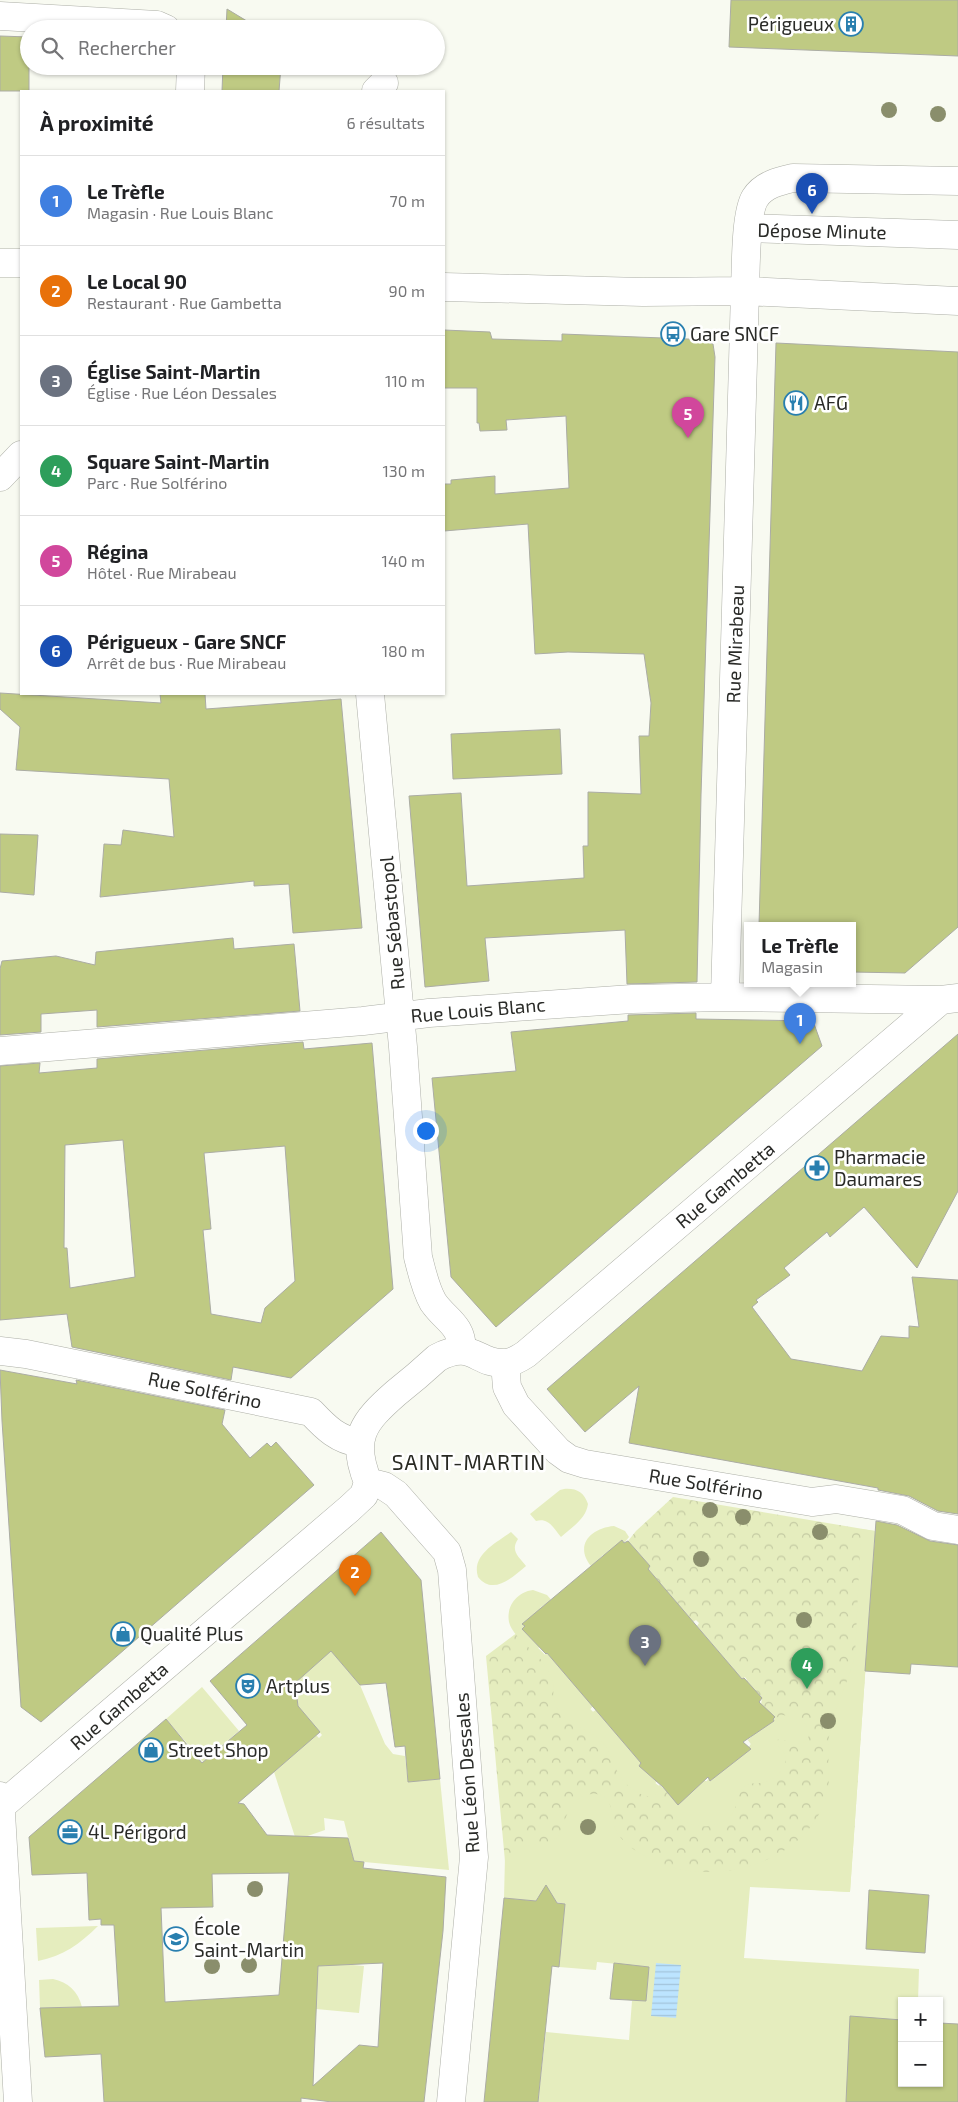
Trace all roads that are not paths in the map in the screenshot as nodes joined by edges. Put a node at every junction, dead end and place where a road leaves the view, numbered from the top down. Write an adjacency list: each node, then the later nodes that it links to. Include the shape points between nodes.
1 (0, 16): 2 (street)
2 (78, 20)
3 (191, 75): 4 (street)
4 (190, 90)
5 (958, 181): 6 (street, via 793,178 762,190 750,211)
6 (749, 228): 7 (street, Dépose Minute); 11 (street, Dépose Minute)
7 (958, 235)
8 (0, 263): 9 (street)
9 (20, 263)
10 (445, 287): 11 (street)
11 (745, 291): 12 (street); 16 (street, Rue Mirabeau)
12 (958, 301)
13 (20, 457): 14 (street)
14 (0, 477)
15 (370, 695): 18 (street, Rue Sébastopol)
16 (725, 997): 17 (street, Rue Louis Blanc); 18 (street, Rue Louis Blanc, via 632,999)
17 (949, 999): 22 (street, Rue Gambetta, via 526,1354)
18 (400, 1017): 19 (street, Rue Louis Blanc); 20 (street, Rue Sébastopol, via 418,1257 433,1302 457,1328)
19 (0, 1052)
20 (462, 1350): 22 (street); 23 (street, via 437,1358 374,1412 364,1426)
21 (0, 1351): 23 (street, Rue Solférino, via 311,1412 334,1434 348,1442)
22 (505, 1363): 25 (street, Rue Solférino, via 508,1387 516,1405 569,1459 812,1502 836,1499 902,1510 933,1526)
23 (360, 1443): 24 (street, via 361,1466)
24 (368, 1482): 26 (street, Rue Gambetta, via 364,1495 349,1509); 28 (street, Rue Léon Dessales, via 384,1486 396,1494 448,1552 452,1570 474,1857)
25 (958, 1530)
26 (0, 1803): 27 (street)
27 (18, 2102)
28 (451, 2102)

